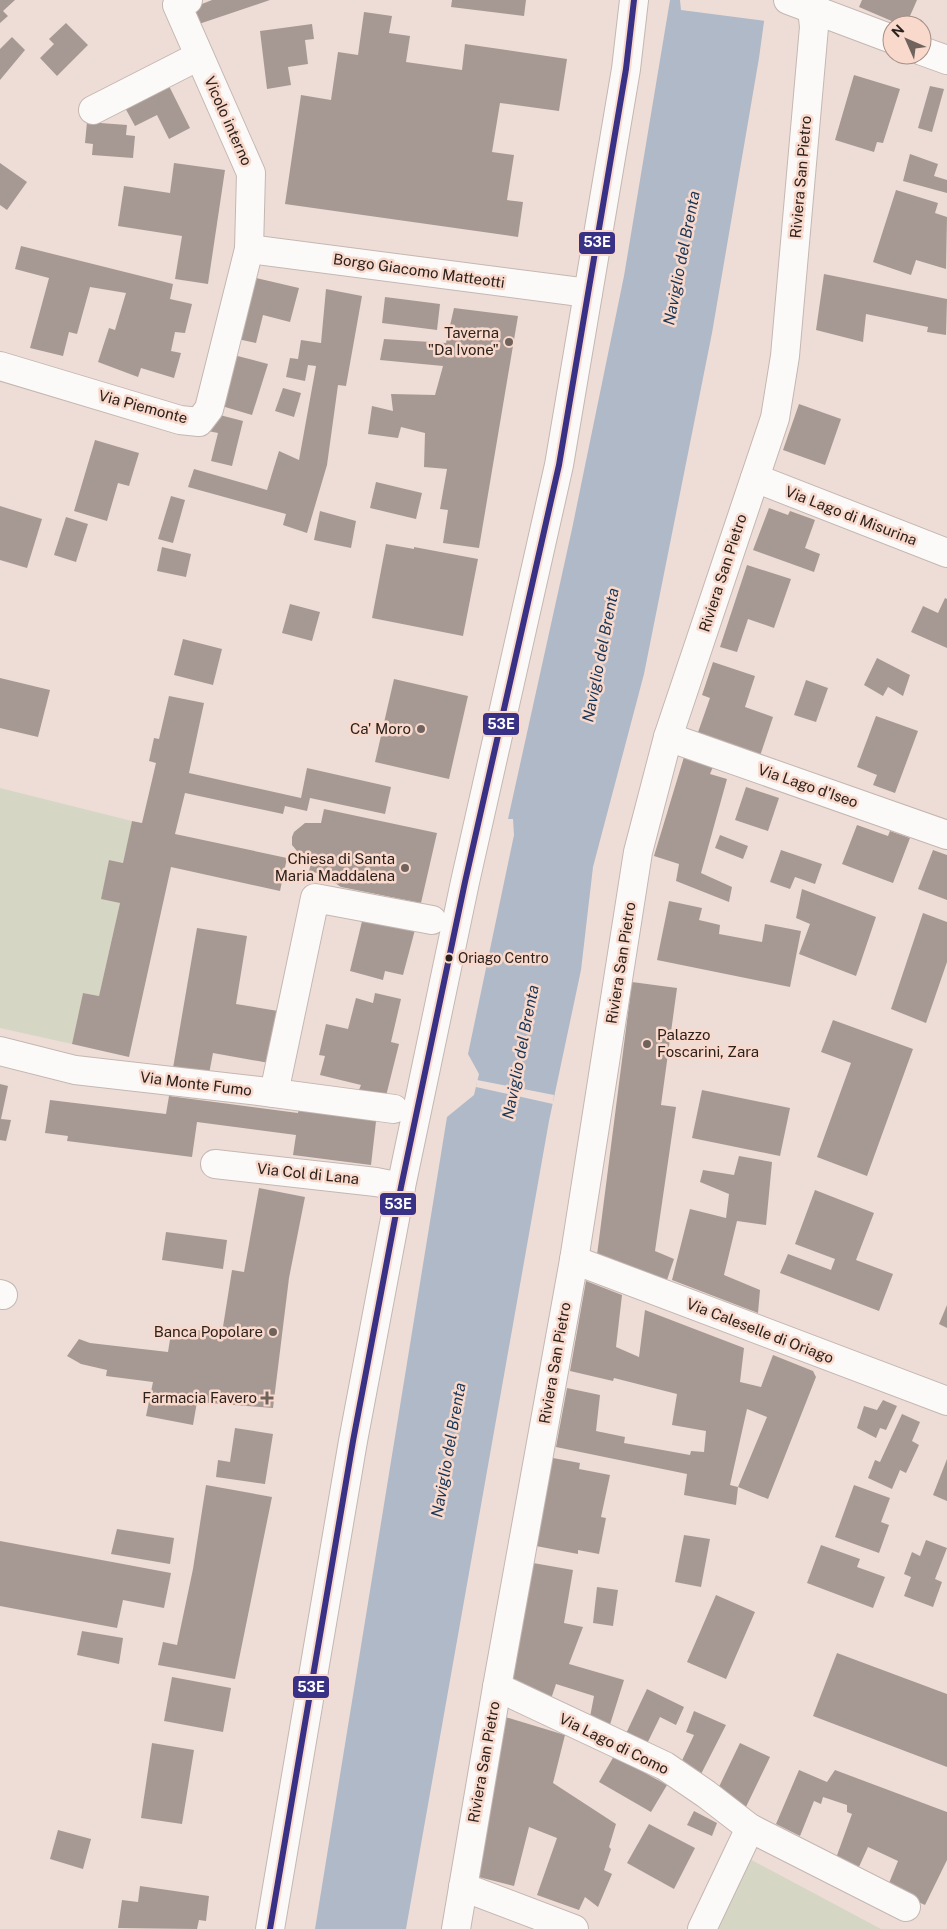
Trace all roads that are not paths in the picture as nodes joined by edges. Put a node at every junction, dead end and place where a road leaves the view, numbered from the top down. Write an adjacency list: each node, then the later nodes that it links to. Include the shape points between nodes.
1 (188, 0): 6 (street, Vicolo interno, via 176,5)
2 (634, 0): 10 (street, via 626,69)
3 (804, 3): 4 (street); 12 (street, Riviera San Pietro, via 814,27 785,356 775,418)
4 (882, 35)
5 (932, 55): 7 (street)
6 (199, 56): 8 (street); 9 (street, Vicolo interno, via 251,173)
7 (947, 60)
8 (93, 110)
9 (250, 249): 10 (street, Borgo Giacomo Matteotti); 11 (street, Via Piemonte, via 209,408 198,422 180,420)
10 (588, 292): 21 (street, via 559,465 463,891)
11 (0, 366)
12 (755, 478): 13 (street, Via Lago di Misurina); 14 (street, Riviera San Pietro)
13 (947, 553)
14 (668, 737): 15 (street, Via Lago d'Iseo); 22 (street, Riviera San Pietro, via 638,852)
15 (947, 835)
16 (432, 920): 18 (street, via 315,898)
17 (0, 1051): 18 (street, Via Monte Fumo, via 75,1070)
18 (266, 1092): 19 (street, Via Monte Fumo)
19 (394, 1109)
20 (215, 1164): 21 (street, Via Col di Lana)
21 (401, 1187): 28 (street, via 352,1441)
22 (574, 1260): 23 (street, Via Caleselle di Oriago); 24 (street, Riviera San Pietro)
23 (947, 1401)
24 (497, 1687): 25 (street, Via Lago di Como, via 664,1766); 26 (street, Riviera San Pietro)
25 (750, 1828): 27 (street, Via Lago di Como); 31 (street)
26 (463, 1887): 29 (street, Riviera San Pietro); 30 (street)
27 (906, 1907)
28 (270, 1929)
29 (456, 1929)
30 (574, 1929)
31 (702, 1929)

